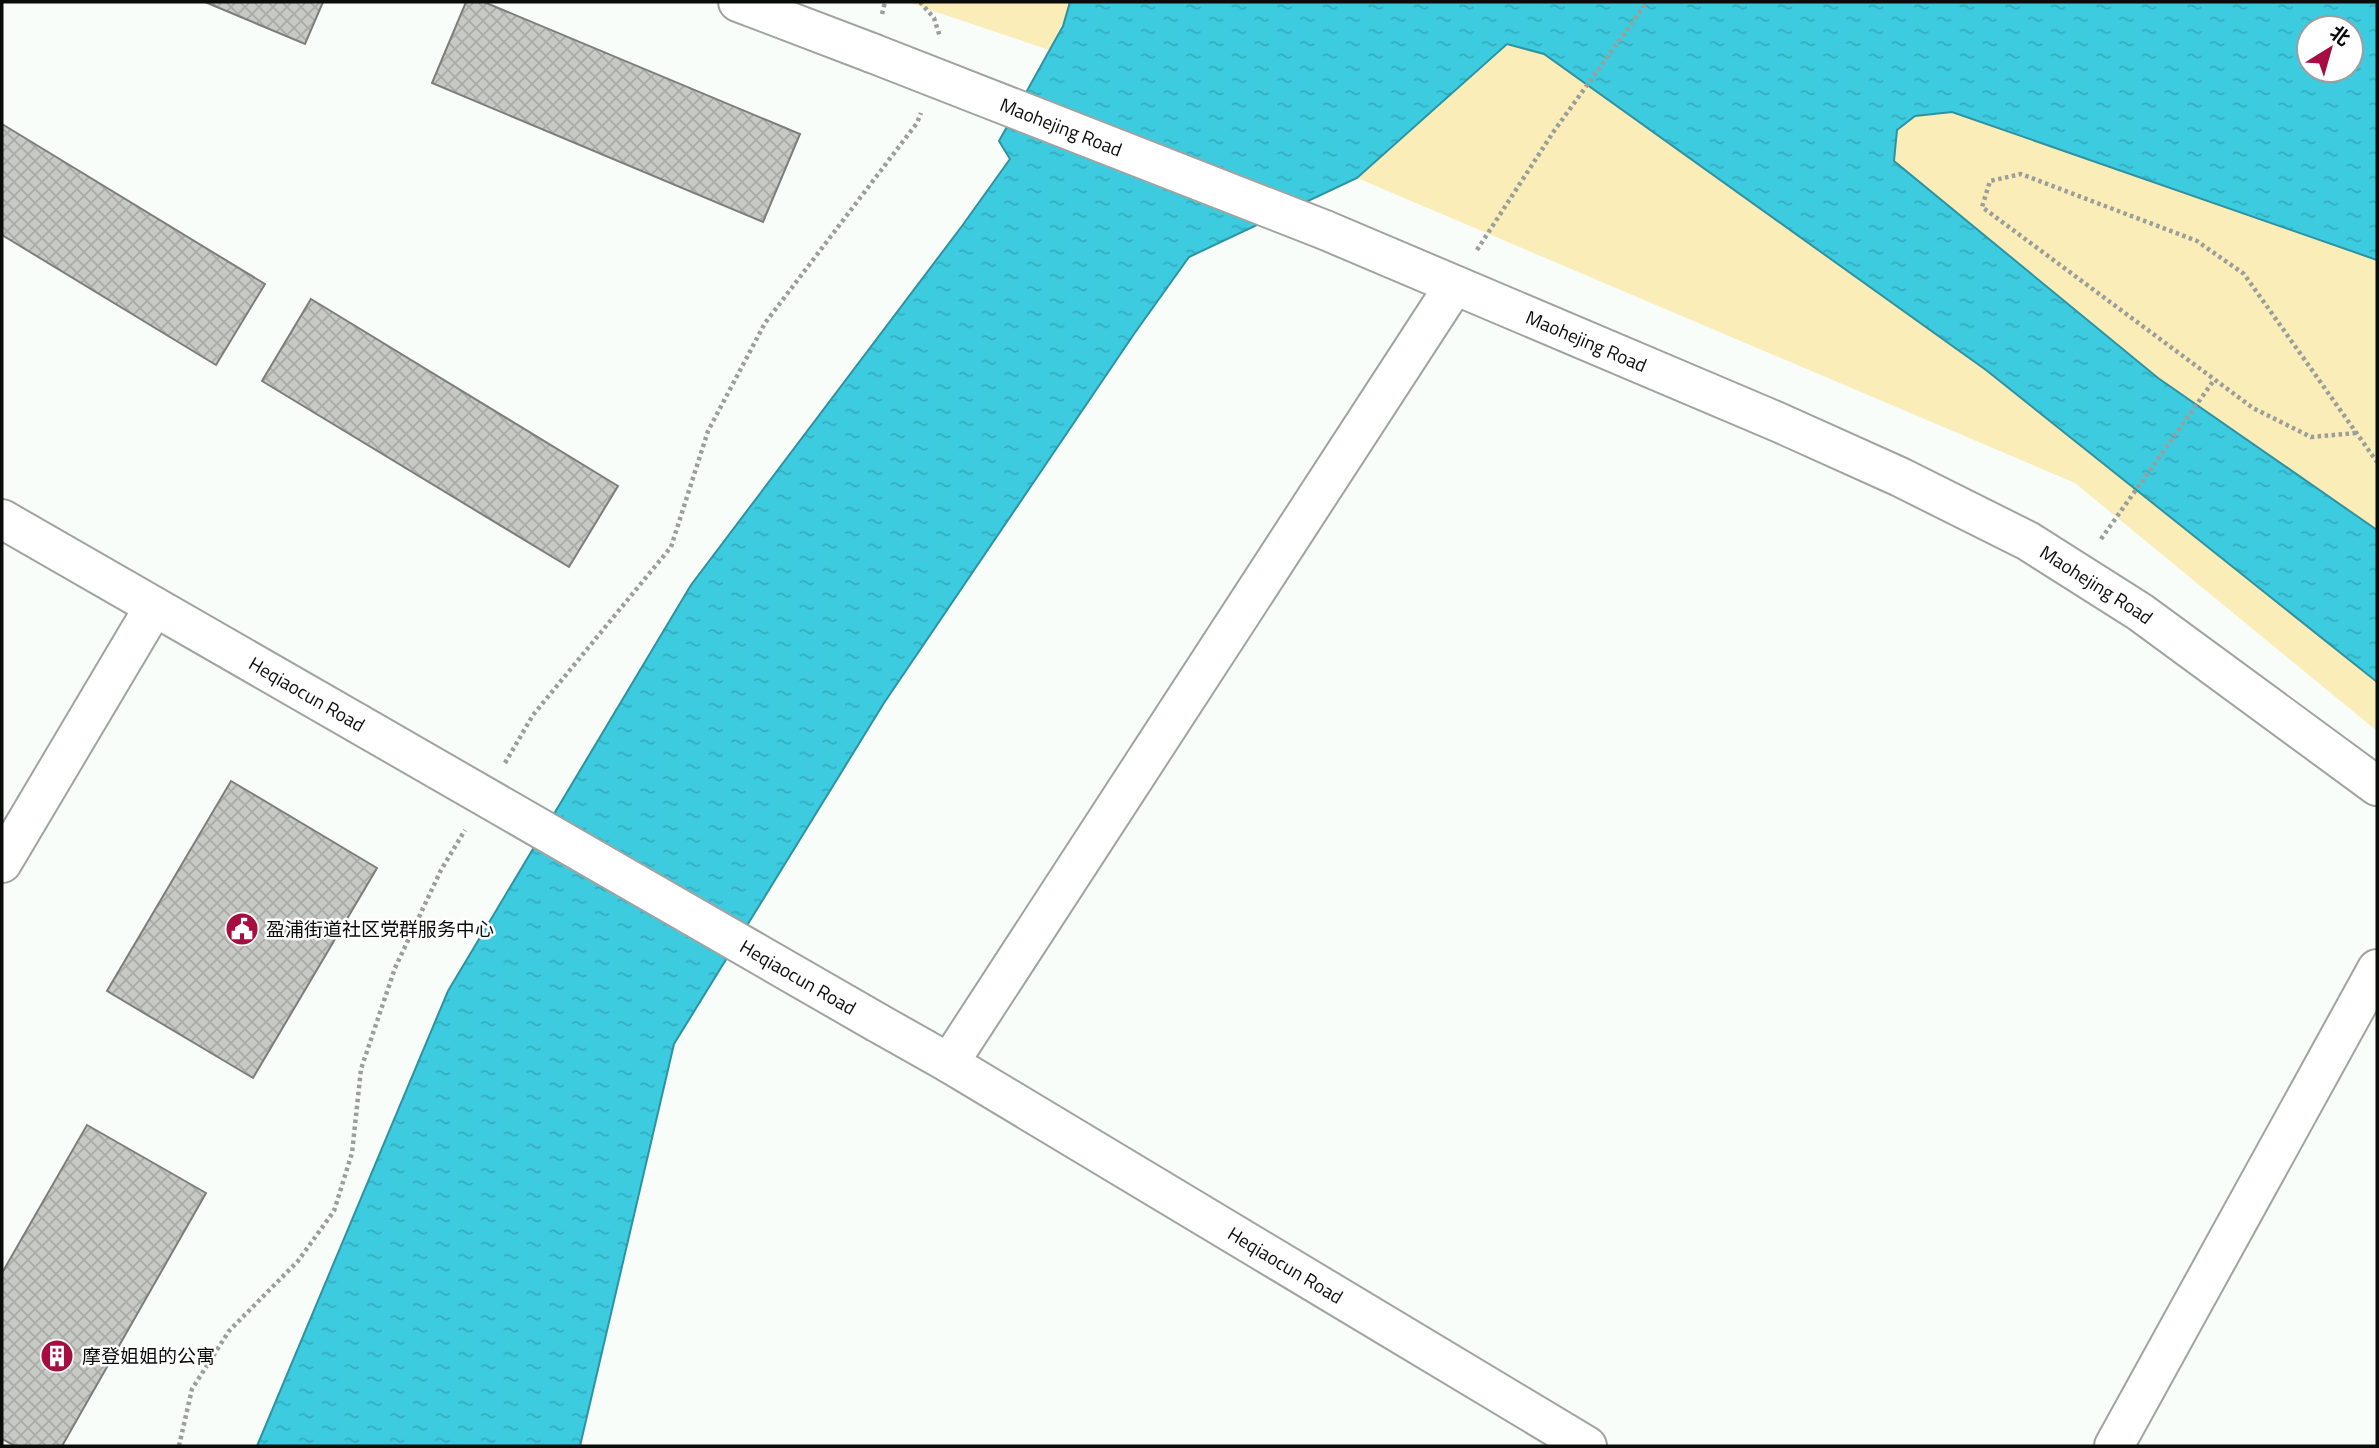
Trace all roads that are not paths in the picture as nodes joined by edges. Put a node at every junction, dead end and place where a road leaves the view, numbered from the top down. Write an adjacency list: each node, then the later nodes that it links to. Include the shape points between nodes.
1 (738, 2): 2 (street, Maohejing Road, bridge, via 1325,230)
2 (1454, 286): 5 (street, Maohejing Road, via 1900,477 2028,541 2140,612); 8 (street)
3 (2, 519): 4 (street, Heqiaocun Road)
4 (154, 607): 6 (street); 8 (street, Heqiaocun Road, bridge)
5 (2377, 786)
6 (8, 840)
7 (2377, 969): 10 (street)
8 (949, 1063): 9 (street, Heqiaocun Road)
9 (1587, 1446)
10 (2114, 1446)

